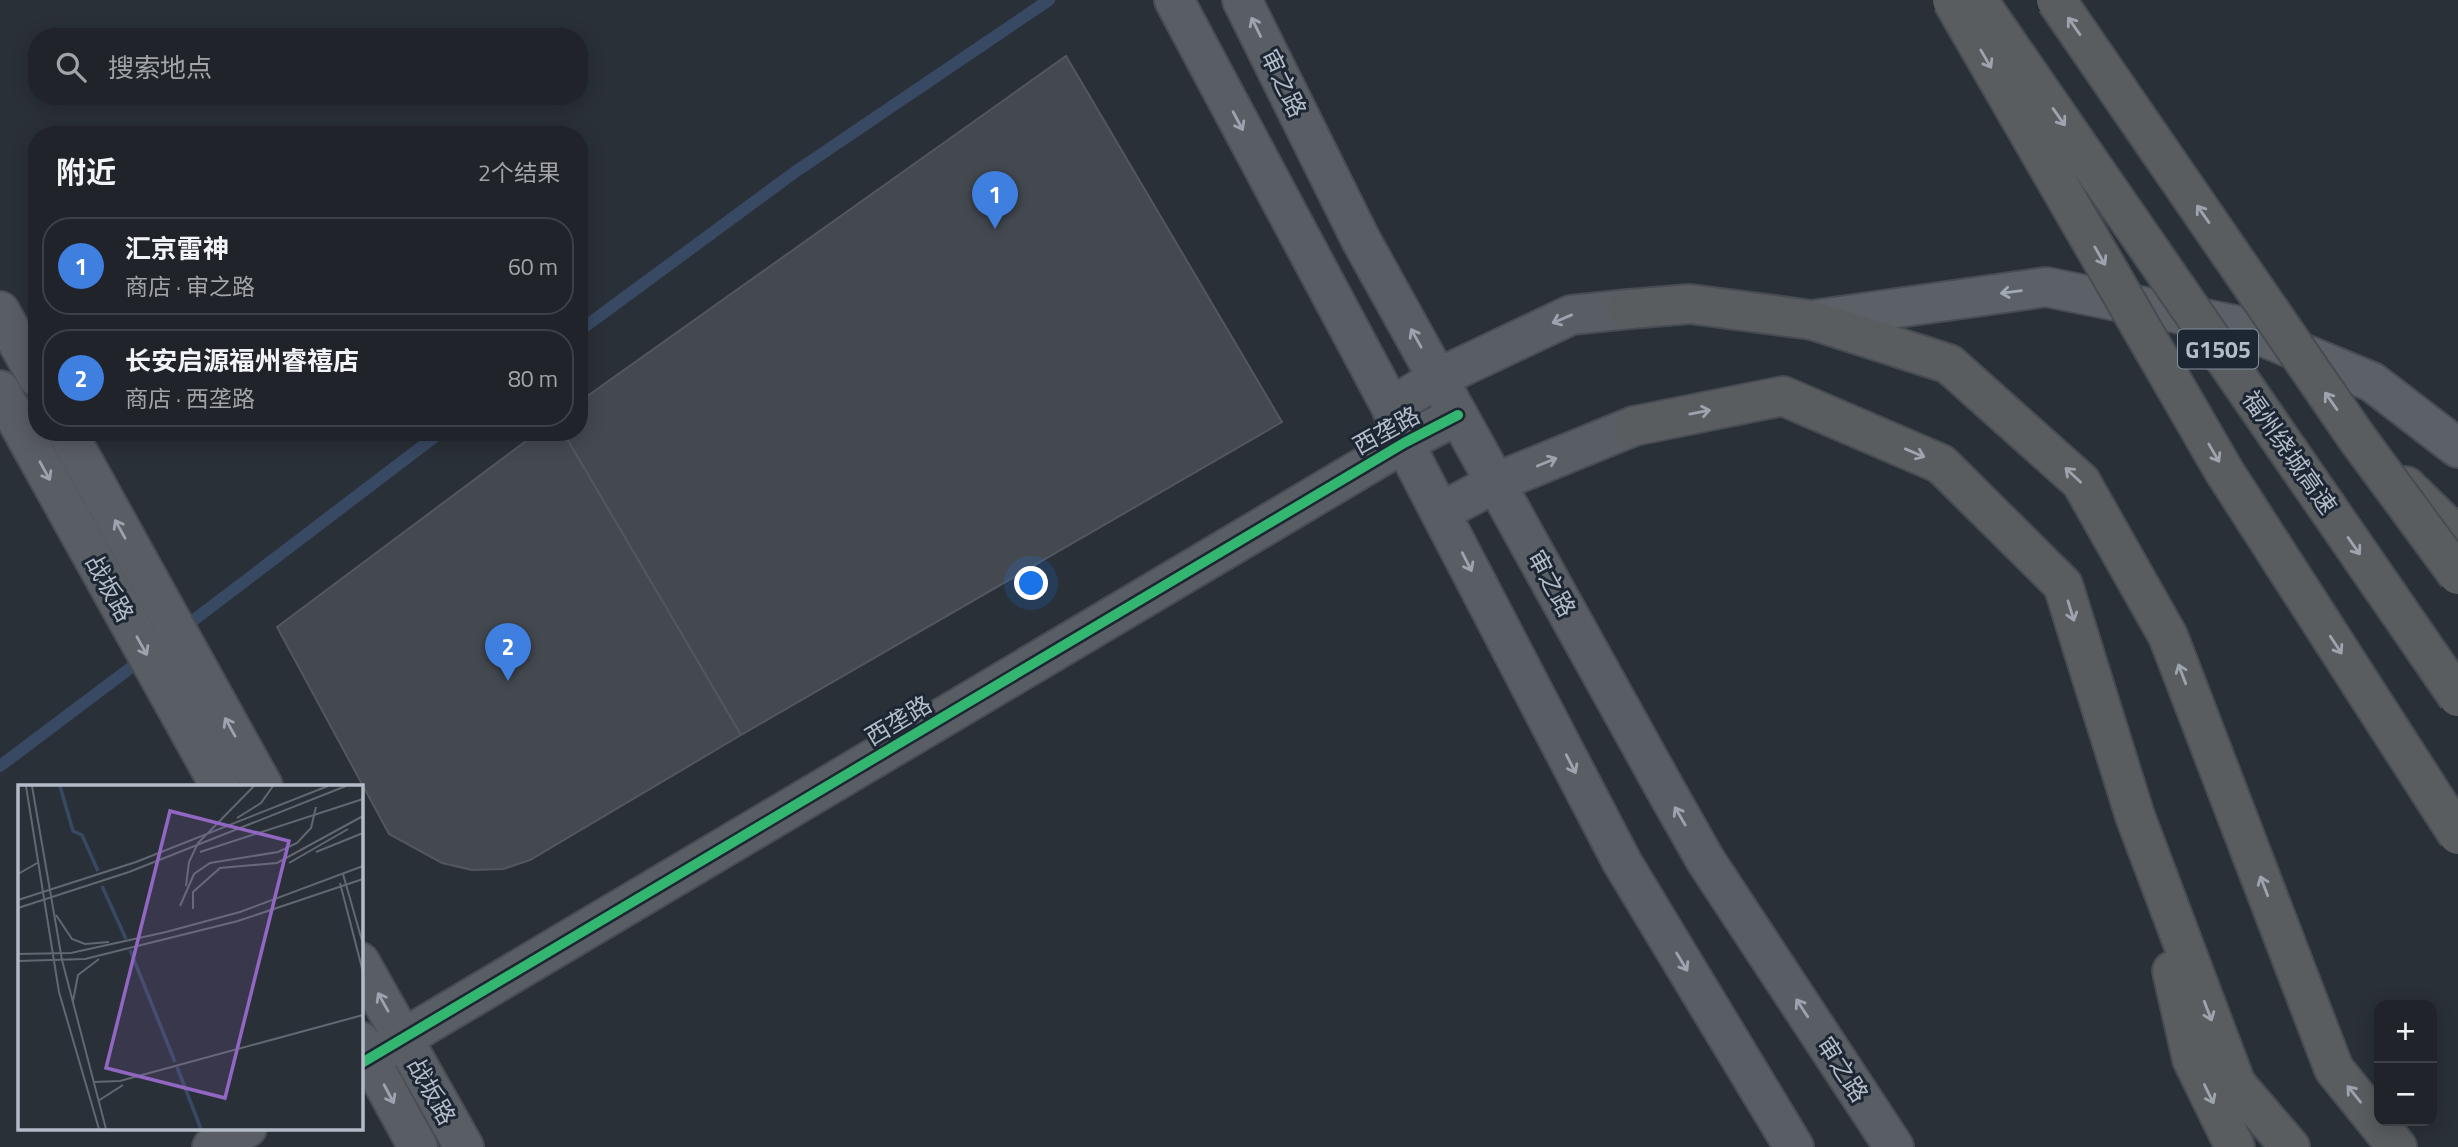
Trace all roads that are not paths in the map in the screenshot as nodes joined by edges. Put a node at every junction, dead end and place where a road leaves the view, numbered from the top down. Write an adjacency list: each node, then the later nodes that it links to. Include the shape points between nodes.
1 (1242, 0): 10 (main road, 审之路, one-way to 1, via 1362,240)
2 (1952, 0): 30 (highway, one-way to 30, bridge, via 2224,471)
3 (1978, 0): 26 (highway, 福州绕城高速 / G1505, one-way to 26, bridge)
4 (2056, 0): 15 (highway, G1505, one-way to 4, bridge)
5 (1178, 9): 12 (main road, one-way to 12)
6 (1629, 309): 8 (highway, via 1690,304); 10 (main road, one-way to 10, via 1571,315)
7 (0, 311): 9 (main road)
8 (1812, 320): 20 (main road, one-way to 8, via 2372,382 2235,325 2046,287); 42 (highway, one-way to 8, via 2334,1069 2168,636 2081,482 1949,364)
9 (28, 361)
10 (1438, 377): 12 (main road); 13 (main road, 审之路)
11 (0, 390): 16 (main road, 战坂路, one-way to 16)
12 (1391, 407): 19 (main road)
13 (1458, 415): 19 (main road, 西垄路); 21 (main road, 审之路)
14 (1634, 426): 21 (main road, one-way to 14); 29 (highway, one-way to 29, via 1783,396 1941,464 2063,585)
15 (2357, 438): 23 (highway, bridge); 24 (highway, bridge); 25 (highway, G1505, bridge)
16 (28, 441)
17 (28, 441): 27 (main road, 战坂路, one-way to 27)
18 (72, 441): 28 (main road, 战坂路, one-way to 18)
19 (1404, 443): 22 (main road); 32 (main road, 西垄路)
20 (2458, 448)
21 (1497, 482): 22 (main road); 39 (main road, 审之路, one-way to 21, via 1706,861)
22 (1441, 512): 38 (main road, one-way to 38, via 1622,862)
23 (2458, 537)
24 (2458, 561)
25 (2458, 575)
26 (2458, 697)
27 (219, 785)
28 (262, 785)
29 (2135, 816): 40 (highway, one-way to 40, via 2192,1059); 41 (highway, one-way to 41, via 2236,1084)
30 (2458, 835)
31 (362, 966): 32 (main road, 战坂路, one-way to 31)
32 (404, 1041): 33 (main road, 西垄路); 37 (main road, 战坂路)
33 (364, 1055): 36 (main road, 战坂路, one-way to 36)
34 (243, 1130): 35 (main road)
35 (212, 1147)
36 (418, 1147)
37 (464, 1147)
38 (1794, 1147)
39 (1894, 1147)
40 (2235, 1147)
41 (2290, 1147)
42 (2397, 1147)

